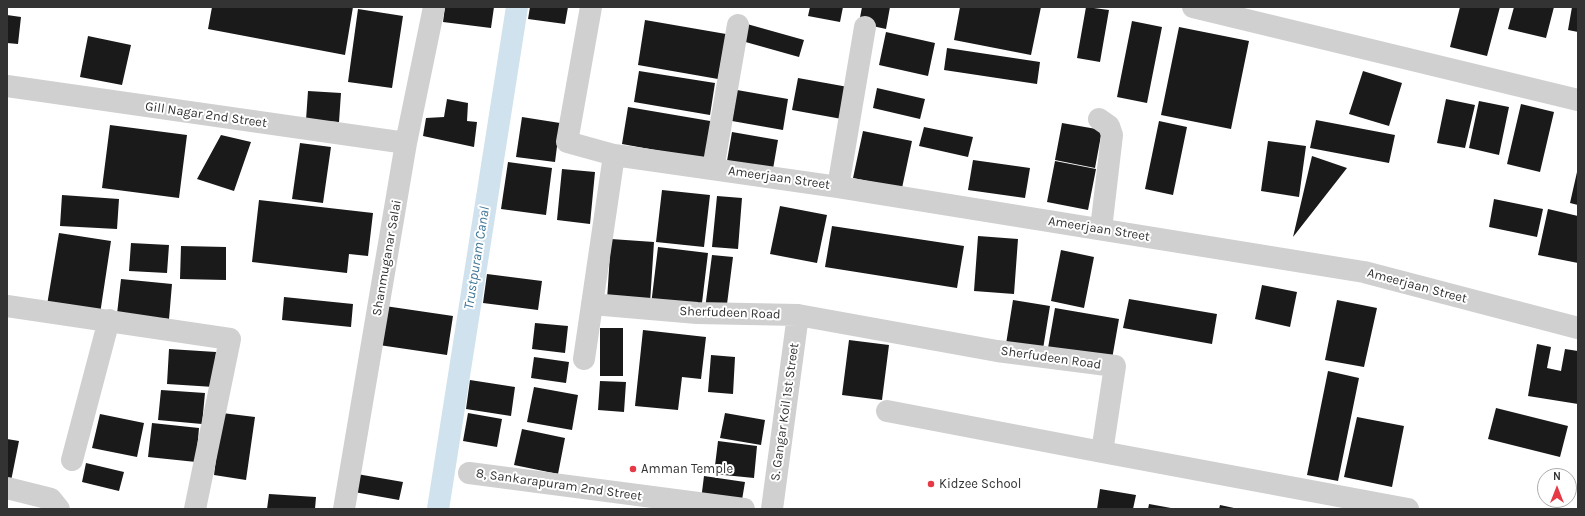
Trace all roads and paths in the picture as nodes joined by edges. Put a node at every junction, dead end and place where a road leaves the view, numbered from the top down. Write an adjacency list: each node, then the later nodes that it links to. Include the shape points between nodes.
1 (434, 7): 9 (street, Shanmuganar Salai)
2 (591, 7): 10 (street, Ameerjaan Street, via 567,142)
3 (1194, 7): 7 (street)
4 (738, 24): 11 (street)
5 (865, 27): 12 (street)
6 (7, 86): 9 (street, Gill Nagar 2nd Street)
7 (1578, 100)
8 (1099, 119): 13 (street, via 1109,126 1112,135)
9 (406, 143): 27 (street, Shanmuganar Salai)
10 (614, 155): 11 (street, Ameerjaan Street); 14 (street)
11 (713, 169): 12 (street, Ameerjaan Street)
12 (838, 187): 13 (street, Ameerjaan Street)
13 (1101, 229): 18 (street, Ameerjaan Street, via 1364,272)
14 (592, 304): 16 (street, Sherfudeen Road, via 697,313); 19 (street)
15 (7, 306): 17 (street)
16 (798, 315): 21 (street, Sherfudeen Road, via 997,350 1115,366); 29 (street, S. Gangar Koil 1st Street)
17 (109, 320): 22 (street); 26 (street, via 230,339)
18 (1578, 328)
19 (584, 359)
20 (887, 411): 21 (street)
21 (1102, 452): 30 (street)
22 (72, 460)
23 (469, 473): 28 (street, 8, Sankarapuram 2nd Street)
24 (7, 488): 25 (street, via 51,499)
25 (59, 509)
26 (195, 509)
27 (344, 509)
28 (744, 509)
29 (772, 509)
30 (1408, 509)

